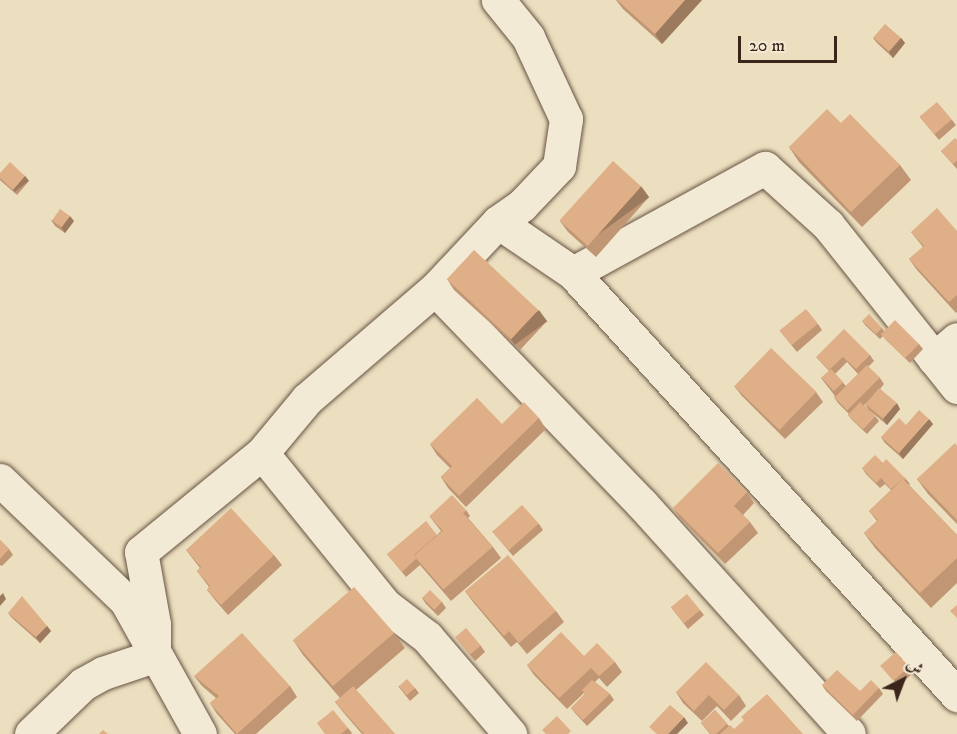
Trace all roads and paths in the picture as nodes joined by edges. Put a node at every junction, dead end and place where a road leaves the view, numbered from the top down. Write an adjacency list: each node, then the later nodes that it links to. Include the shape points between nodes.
1 (498, 0): 2 (street, via 528,37 566,119 559,166 522,205)
2 (498, 222): 3 (street); 4 (street)
3 (573, 273): 5 (street, via 765,168 828,225); 10 (street)
4 (435, 289): 7 (street, via 307,399); 14 (street, via 642,504)
5 (946, 349): 6 (street)
6 (957, 387)
7 (262, 453): 9 (street, via 141,552 154,624); 13 (street, via 385,605 427,637)
8 (0, 480): 9 (street, via 126,601)
9 (154, 656): 11 (street, via 82,684); 12 (street)
10 (957, 694)
11 (31, 734)
12 (200, 734)
13 (510, 734)
14 (849, 734)

